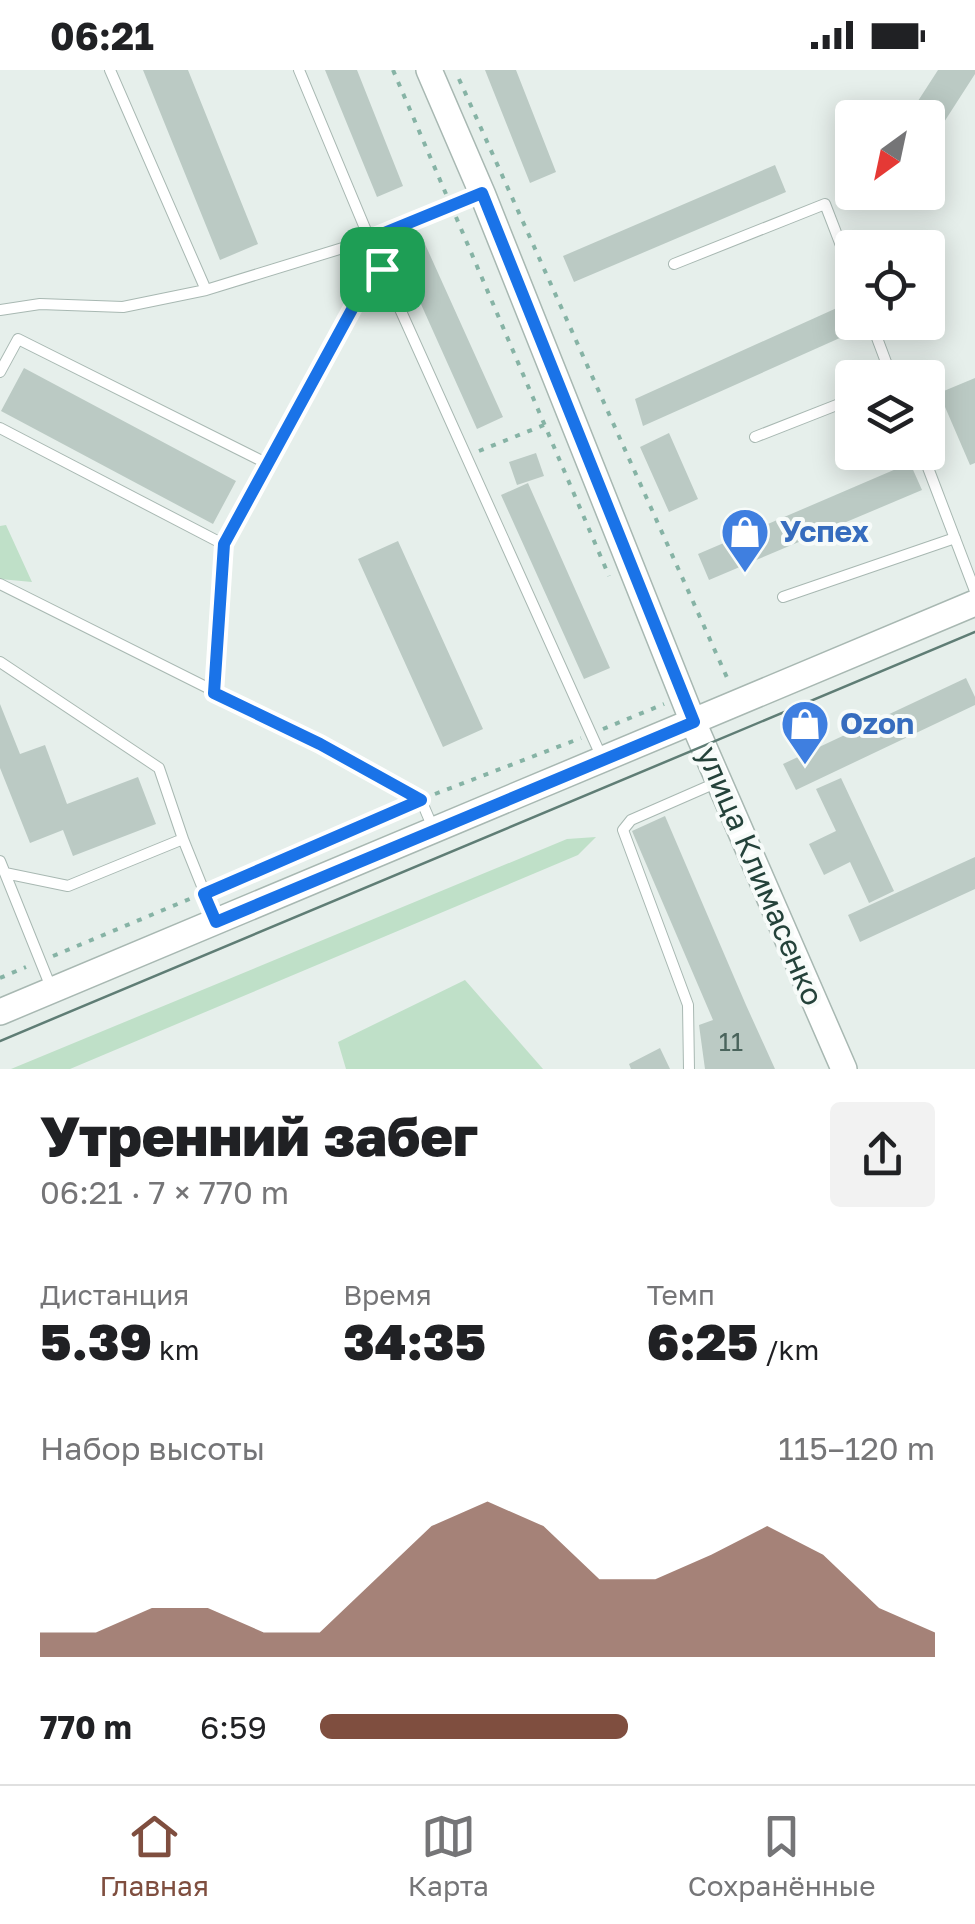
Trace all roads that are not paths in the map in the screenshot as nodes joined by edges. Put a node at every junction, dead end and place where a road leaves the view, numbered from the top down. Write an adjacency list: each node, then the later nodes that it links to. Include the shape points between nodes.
1 (110, 70): 9 (lane)
2 (300, 70): 6 (lane)
3 (429, 70): 4 (street, улица Климасенко)
4 (482, 193): 6 (lane); 25 (street, улица Климасенко)
5 (835, 230): 7 (lane, via 825,204)
6 (372, 238): 8 (lane); 9 (lane)
7 (674, 264)
8 (382, 269): 15 (lane, via 356,302); 26 (lane)
9 (206, 290): 10 (lane, via 122,308 40,304)
10 (0, 310)
11 (0, 372): 15 (lane, via 18,339)
12 (835, 406): 14 (lane)
13 (0, 428): 18 (lane)
14 (755, 437)
15 (266, 462): 18 (lane)
16 (929, 470): 17 (lane)
17 (955, 538): 20 (lane); 21 (lane)
18 (224, 544): 24 (lane)
19 (0, 584): 24 (lane)
20 (975, 590)
21 (784, 597)
22 (975, 602): 25 (street)
23 (0, 662): 29 (lane, via 159,768)
24 (214, 693): 28 (lane, via 421,800)
25 (684, 726): 26 (street); 27 (street, улица Климасенко)
26 (603, 759): 28 (street)
27 (719, 782): 35 (lane, via 631,820 623,830 688,1005); 36 (street, улица Климасенко)
28 (434, 829): 32 (street)
29 (183, 839): 31 (lane, via 68,886); 32 (lane)
30 (0, 860): 31 (lane)
31 (5, 873): 33 (lane)
32 (216, 922): 33 (street)
33 (52, 991): 34 (street)
34 (0, 1012)
35 (689, 1069)
36 (844, 1069)

